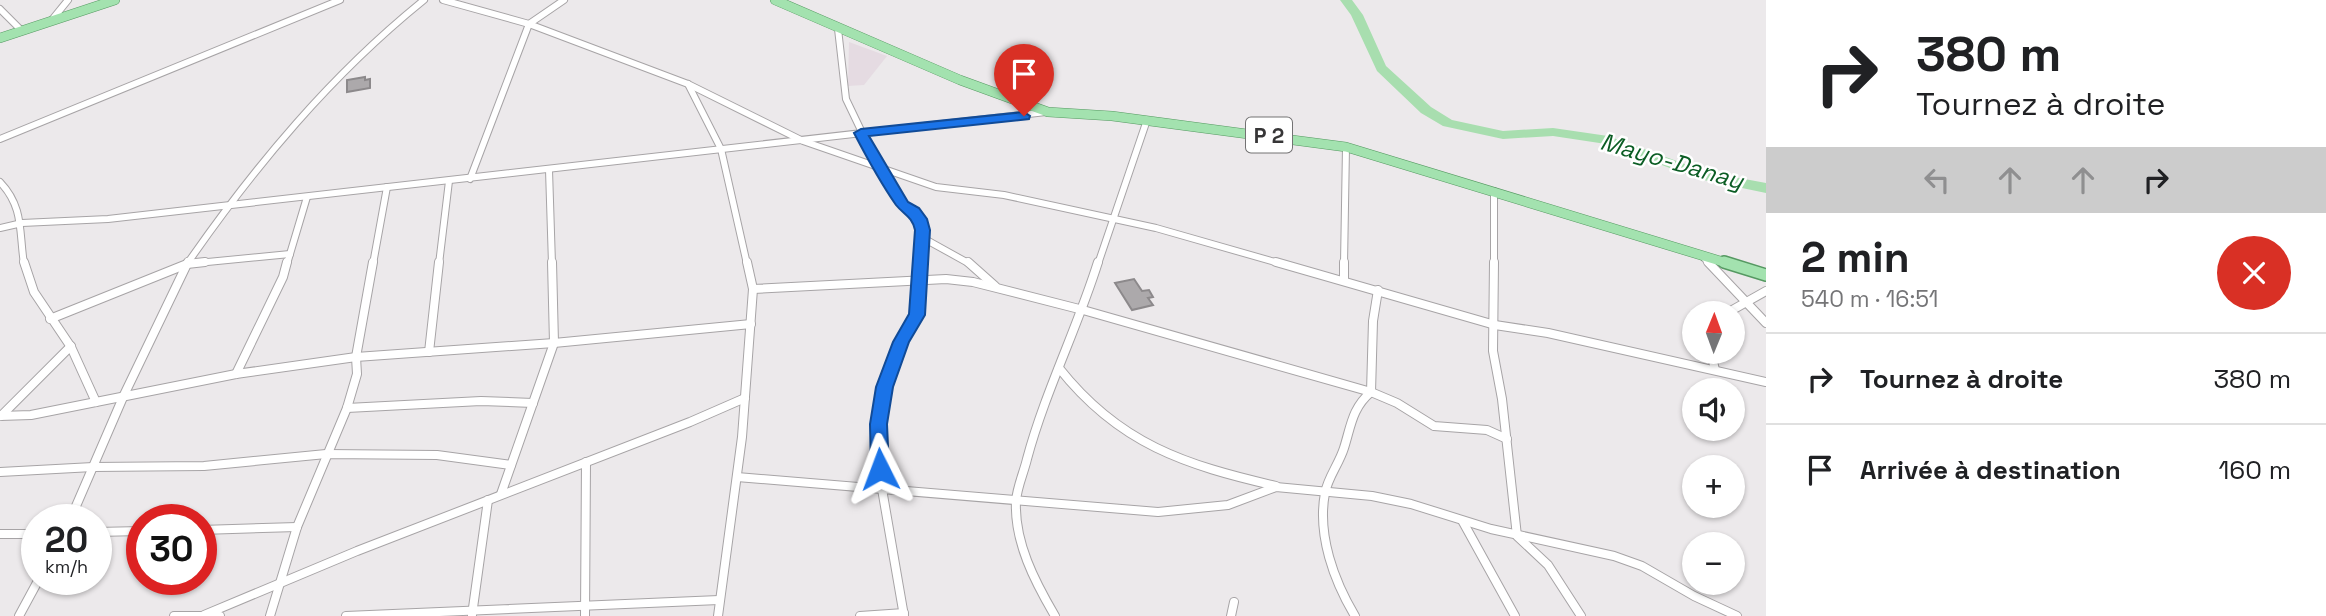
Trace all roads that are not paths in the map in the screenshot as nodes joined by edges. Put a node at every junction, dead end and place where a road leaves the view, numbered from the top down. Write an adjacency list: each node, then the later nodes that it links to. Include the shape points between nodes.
1 (68, 0): 9 (street)
2 (115, 0): 9 (main road)
3 (340, 0): 18 (street)
4 (424, 0): 30 (street, via 377,38 323,93)
5 (443, 0): 10 (street)
6 (564, 0): 10 (street)
7 (775, 0): 11 (main road, P 2)
8 (0, 9): 12 (street)
9 (51, 22): 12 (main road)
10 (529, 24): 14 (street); 24 (street)
11 (838, 29): 15 (main road, P 2); 17 (street, via 846,99)
12 (22, 31): 13 (main road)
13 (0, 38)
14 (688, 84): 19 (street); 21 (street)
15 (1048, 112): 16 (main road, P 2); 17 (street)
16 (1147, 120): 20 (main road, P 2); 31 (street)
17 (861, 133): 19 (street); 23 (street)
18 (0, 139)
19 (803, 141): 21 (street); 23 (street)
20 (1346, 147): 28 (main road, P 2); 39 (street)
21 (720, 149): 22 (street); 42 (street)
22 (549, 170): 24 (street); 51 (street)
23 (880, 170): 31 (street, via 936,187 1004,195); 34 (street, via 903,205 920,219)
24 (470, 179): 25 (street)
25 (449, 181): 27 (street); 53 (street)
26 (0, 182): 32 (street, via 14,194)
27 (387, 187): 29 (street); 54 (street)
28 (1494, 191): 36 (main road, P 2); 50 (street)
29 (307, 197): 30 (street); 35 (street)
30 (229, 204): 32 (street, via 108,219); 37 (street)
31 (1114, 219): 39 (street); 46 (street)
32 (22, 223): 33 (street); 47 (street, via 26,273)
33 (0, 228)
34 (923, 238): 40 (street); 41 (street, via 969,263)
35 (290, 254): 37 (street); 58 (street)
36 (1701, 256): 38 (main road, P 2); 45 (street)
37 (187, 264): 47 (street); 61 (street)
38 (1766, 275)
39 (1344, 280): 43 (street)
40 (921, 281): 41 (street, via 962,280); 42 (street); 75 (street, via 917,315 884,387 878,424)
41 (997, 288): 46 (street)
42 (753, 289): 49 (street)
43 (1378, 290): 50 (street); 60 (street)
44 (1766, 291): 45 (street)
45 (1747, 303): 48 (street)
46 (1083, 310): 56 (street); 60 (street)
47 (50, 319): 52 (street)
48 (1766, 323)
49 (751, 324): 51 (street); 62 (street)
50 (1495, 325): 57 (street); 67 (street, via 1493,351)
51 (554, 343): 53 (street); 64 (street)
52 (71, 346): 63 (street); 66 (street)
53 (429, 352): 54 (street)
54 (356, 357): 58 (street); 65 (street, via 357,374)
55 (1714, 364): 57 (street)
56 (1059, 368): 74 (street, via 1096,411 1130,435 1215,473); 79 (street, via 1034,433)
57 (1715, 370): 59 (street)
58 (236, 374): 61 (street)
59 (1766, 382)
60 (1371, 392): 67 (street, via 1434,426 1487,430); 76 (street, via 1353,408 1344,448)
61 (124, 395): 63 (street); 71 (street)
62 (745, 398): 69 (street); 73 (street)
63 (96, 402): 66 (street)
64 (533, 403): 65 (street, via 465,401); 70 (street)
65 (347, 408): 68 (street)
66 (0, 416)
67 (1507, 439): 86 (street)
68 (326, 454): 70 (street, via 437,455); 71 (street, via 204,466); 82 (street)
69 (586, 462): 77 (street); 91 (street)
70 (511, 466): 77 (street)
71 (93, 467): 72 (street); 80 (street)
72 (0, 472)
73 (737, 477): 75 (street); 89 (street)
74 (1276, 486): 76 (street); 79 (street, via 1228,505 1158,512)
75 (881, 489): 79 (street); 93 (street)
76 (1325, 491): 81 (street, via 1411,503); 105 (street, via 1329,562)
77 (501, 495): 78 (street)
78 (488, 500): 87 (street); 92 (street)
79 (1016, 500): 103 (street, via 1021,540 1033,579)
80 (76, 504)
81 (1463, 522): 86 (street); 106 (street)
82 (297, 527): 83 (street); 87 (street)
83 (217, 530)
84 (0, 534): 85 (street)
85 (21, 534)
86 (1517, 536): 107 (street, via 1548,565); 108 (street, via 1642,566)
87 (281, 583): 94 (street); 98 (street)
88 (30, 595): 95 (street)
89 (719, 600): 91 (street); 101 (street)
90 (1234, 602): 104 (street)
91 (585, 604): 92 (street); 100 (street)
92 (473, 614): 99 (street)
93 (904, 614): 102 (street)
94 (204, 615): 96 (street); 97 (street)
95 (19, 616)
96 (174, 616)
97 (220, 616)
98 (270, 616)
99 (346, 616)
100 (585, 616)
101 (718, 616)
102 (860, 616)
103 (1055, 616)
104 (1231, 616)
105 (1355, 616)
106 (1515, 616)
107 (1581, 616)
108 (1737, 616)

